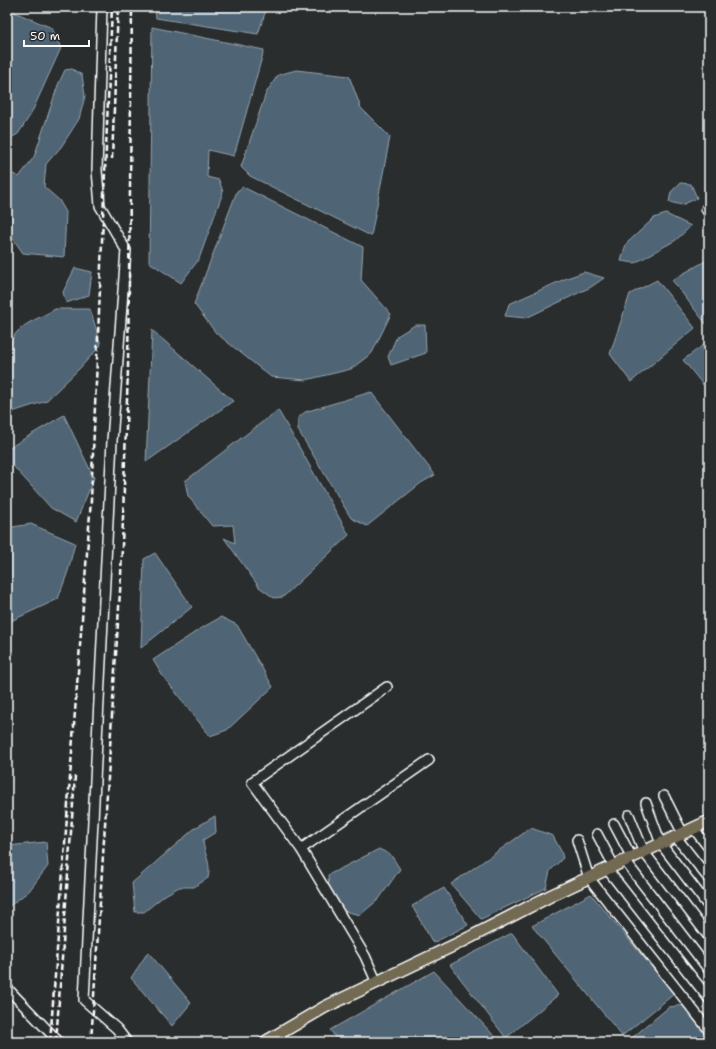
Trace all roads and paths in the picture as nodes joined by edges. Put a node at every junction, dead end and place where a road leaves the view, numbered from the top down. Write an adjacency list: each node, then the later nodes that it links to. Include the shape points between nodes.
1 (102, 7): 29 (street, via 97,170 100,206 126,250 112,441 84,1000 117,1029)
2 (387, 687): 15 (street, via 252,782)
3 (429, 760): 15 (street)
4 (664, 796): 11 (street)
5 (646, 803): 13 (street)
6 (629, 814): 16 (street)
7 (709, 821): 9 (main road)
8 (614, 824): 17 (street)
9 (694, 829): 11 (main road); 14 (street)
10 (597, 834): 18 (street)
11 (680, 835): 13 (main road); 20 (street)
12 (577, 840): 19 (street)
13 (661, 844): 16 (main road); 21 (street)
14 (709, 848)
15 (301, 849): 24 (street, via 365,956)
16 (644, 852): 17 (main road); 22 (street)
17 (628, 859): 18 (main road); 23 (street)
18 (610, 868): 19 (main road); 26 (street)
19 (589, 878): 24 (main road); 27 (street)
20 (709, 879)
21 (709, 907)
22 (709, 937)
23 (709, 970)
24 (377, 983): 30 (main road, via 325,1008)
25 (7, 988): 28 (street)
26 (709, 999)
27 (709, 1030)
28 (59, 1042)
29 (126, 1042)
30 (266, 1042)

